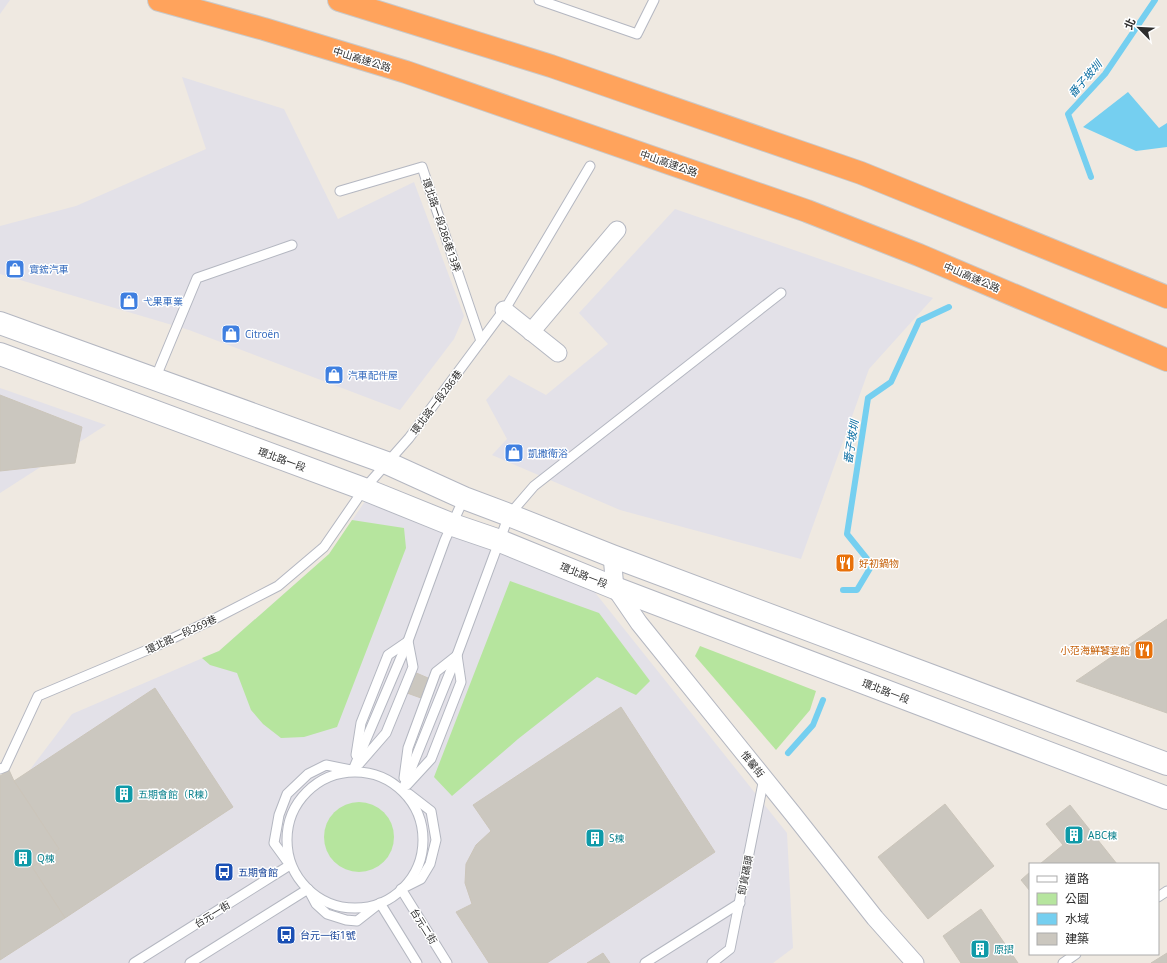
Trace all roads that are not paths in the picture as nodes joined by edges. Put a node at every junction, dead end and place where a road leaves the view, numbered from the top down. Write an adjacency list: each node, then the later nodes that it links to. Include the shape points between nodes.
1 (159, 0): 17 (highway, 中山高速公路, via 406,72 807,211 919,255)
2 (339, 0): 10 (highway, via 551,66 853,171)
3 (539, 0): 4 (lane, via 637,34)
4 (654, 0)
5 (590, 166): 11 (lane, 環北路一段286巷)
6 (340, 192): 14 (lane, 環北路一段286巷13弄, via 422,167)
7 (617, 230): 13 (street)
8 (292, 245): 18 (lane, via 197,278)
9 (781, 293): 22 (lane, via 534,486)
10 (1167, 297)
11 (504, 310): 13 (street); 14 (lane, 環北路一段286巷)
12 (0, 323): 18 (street)
13 (531, 332): 15 (street)
14 (481, 341): 19 (lane, 環北路一段286巷, via 409,438)
15 (558, 353)
16 (0, 354): 20 (street, 環北路一段)
17 (1167, 360)
18 (155, 379): 19 (street)
19 (387, 463): 20 (lane, 環北路一段286巷); 21 (street)
20 (364, 489): 23 (street, 環北路一段); 30 (lane, 環北路一段269巷, via 324,548 278,586 152,648 38,696 5,766)
21 (464, 498): 22 (street); 23 (lane)
22 (509, 514): 24 (lane); 25 (street)
23 (453, 525): 24 (street, 環北路一段); 27 (lane, via 445,540)
24 (500, 541): 26 (street, 環北路一段); 28 (lane)
25 (612, 556): 26 (street, 惟馨街); 29 (street)
26 (615, 588): 32 (street, 惟馨街, via 638,623); 34 (street, 環北路一段)
27 (408, 641): 31 (lane); 31 (lane, via 413,667 386,733)
28 (457, 655): 33 (lane); 33 (lane, via 461,682 431,759)
29 (1167, 764)
30 (0, 769)
31 (354, 770): 33 (lane, via 370,773); 35 (lane, via 327,777 309,790 295,807 288,828 287,850); 35 (lane, via 326,765 308,774 287,794 279,815 274,843)
32 (764, 778): 39 (lane, 卸貨碼頭); 48 (street, 惟馨街, via 875,918)
33 (403, 789): 37 (lane, via 419,814 424,837 420,860 410,881)
34 (1167, 798)
35 (290, 865): 36 (lane); 41 (lane, 台元一街)
36 (308, 890): 38 (lane, via 327,902 349,908); 43 (lane)
37 (401, 890): 38 (lane); 45 (lane, 台元二街)
38 (380, 903): 44 (lane)
39 (740, 903): 46 (lane); 47 (lane, 卸貨碼頭, via 730,950)
40 (1075, 955): 49 (lane)
41 (150, 959): 42 (lane, 台元一街)
42 (134, 963)
43 (190, 963)
44 (417, 963)
45 (448, 963)
46 (645, 963)
47 (712, 963)
48 (915, 963)
49 (1063, 963)

